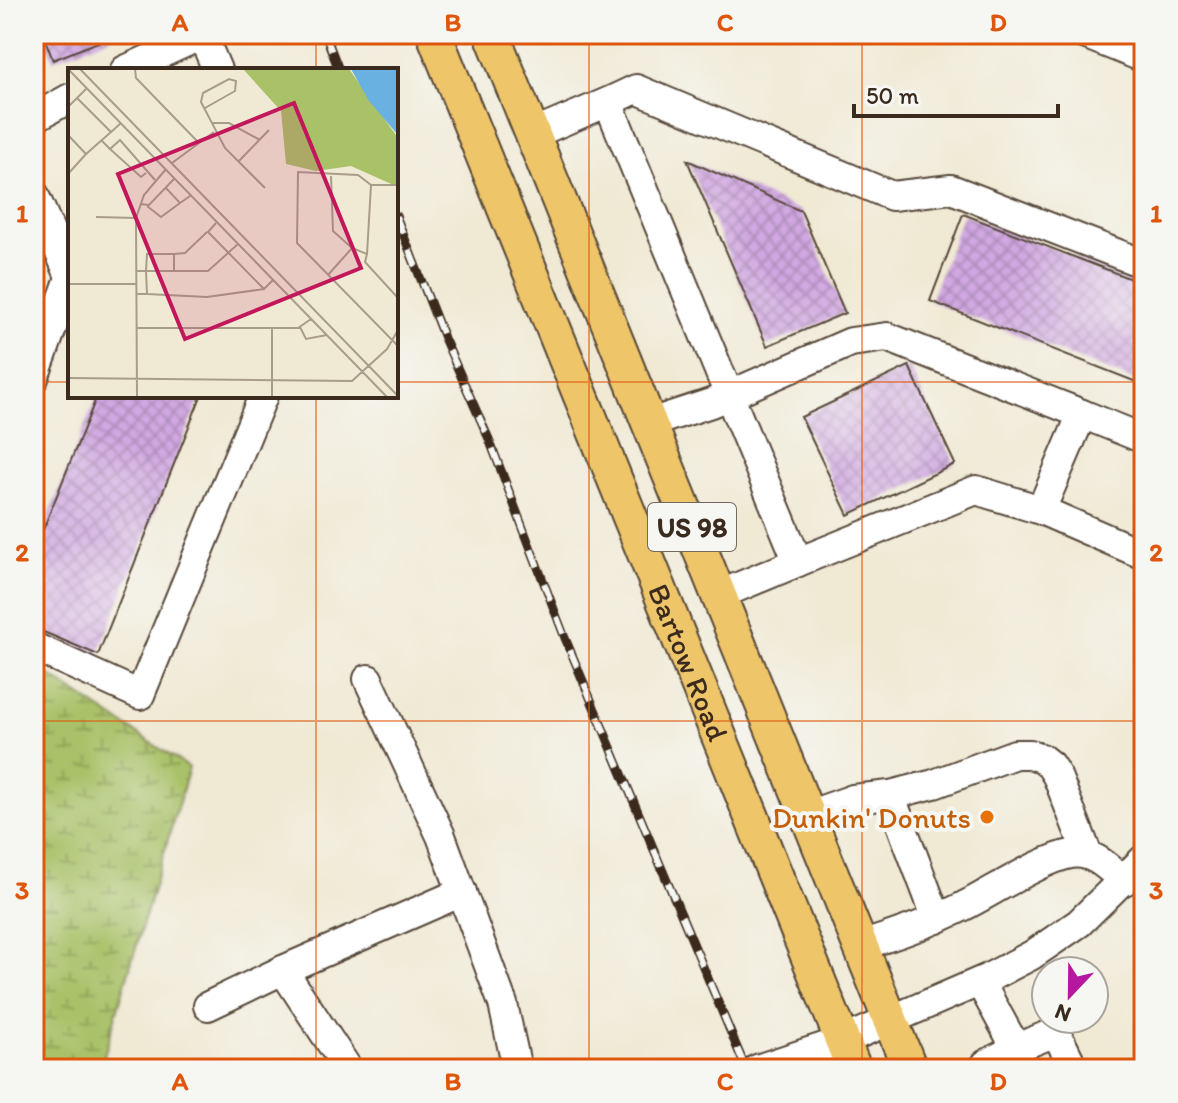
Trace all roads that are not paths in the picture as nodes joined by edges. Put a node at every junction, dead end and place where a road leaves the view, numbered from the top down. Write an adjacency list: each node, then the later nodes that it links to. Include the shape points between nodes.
1 (202, 34): 6 (street); 7 (street)
2 (434, 34): 22 (main road, Bartow Road / US 98)
3 (492, 34): 11 (main road, Bartow Road / US 98)
4 (1084, 34): 5 (street)
5 (1144, 58)
6 (129, 68)
7 (216, 68)
8 (68, 99): 10 (street)
9 (608, 102): 11 (street); 13 (street, via 636,89 892,196 951,189); 17 (street)
10 (34, 118)
11 (533, 134): 20 (main road, Bartow Road / US 98)
12 (34, 194): 14 (street)
13 (1144, 264)
14 (68, 272)
15 (68, 283): 16 (street)
16 (34, 378)
17 (729, 395): 19 (street, via 851,342 887,337); 20 (street); 25 (street)
18 (262, 398): 27 (street, via 140,695)
19 (1082, 414): 21 (street); 23 (street)
20 (650, 423): 22 (main road); 26 (main road, Bartow Road / US 98)
21 (1144, 439)
22 (600, 443): 42 (main road, Bartow Road / US 98)
23 (1041, 510): 24 (street); 25 (street, via 976,490)
24 (1144, 555)
25 (798, 562): 26 (street)
26 (719, 595): 30 (main road, Bartow Road / US 98)
27 (34, 647)
28 (368, 679): 34 (street)
29 (890, 795): 30 (street, via 853,799); 31 (street, via 1015,754 1030,754 1050,765 1057,776); 35 (street)
30 (808, 815): 36 (main road, Bartow Road / US 98)
31 (1088, 855): 33 (street); 35 (street, via 1071,853)
32 (1144, 859): 33 (street)
33 (1124, 881): 38 (street, via 1079,923)
34 (462, 892): 37 (street); 44 (street, via 503,1004)
35 (937, 919): 36 (street)
36 (860, 946): 40 (main road, Bartow Road / US 98)
37 (283, 970): 39 (street); 43 (street)
38 (980, 982): 40 (street); 41 (street)
39 (208, 1006)
40 (890, 1021): 42 (street); 46 (main road, Bartow Road / US 98)
41 (1016, 1048): 47 (street, via 986,1064); 48 (street, via 1056,1032)
42 (848, 1055): 45 (street)
43 (348, 1069)
44 (517, 1069)
45 (757, 1069)
46 (910, 1069)
47 (988, 1069)
48 (1074, 1069)

